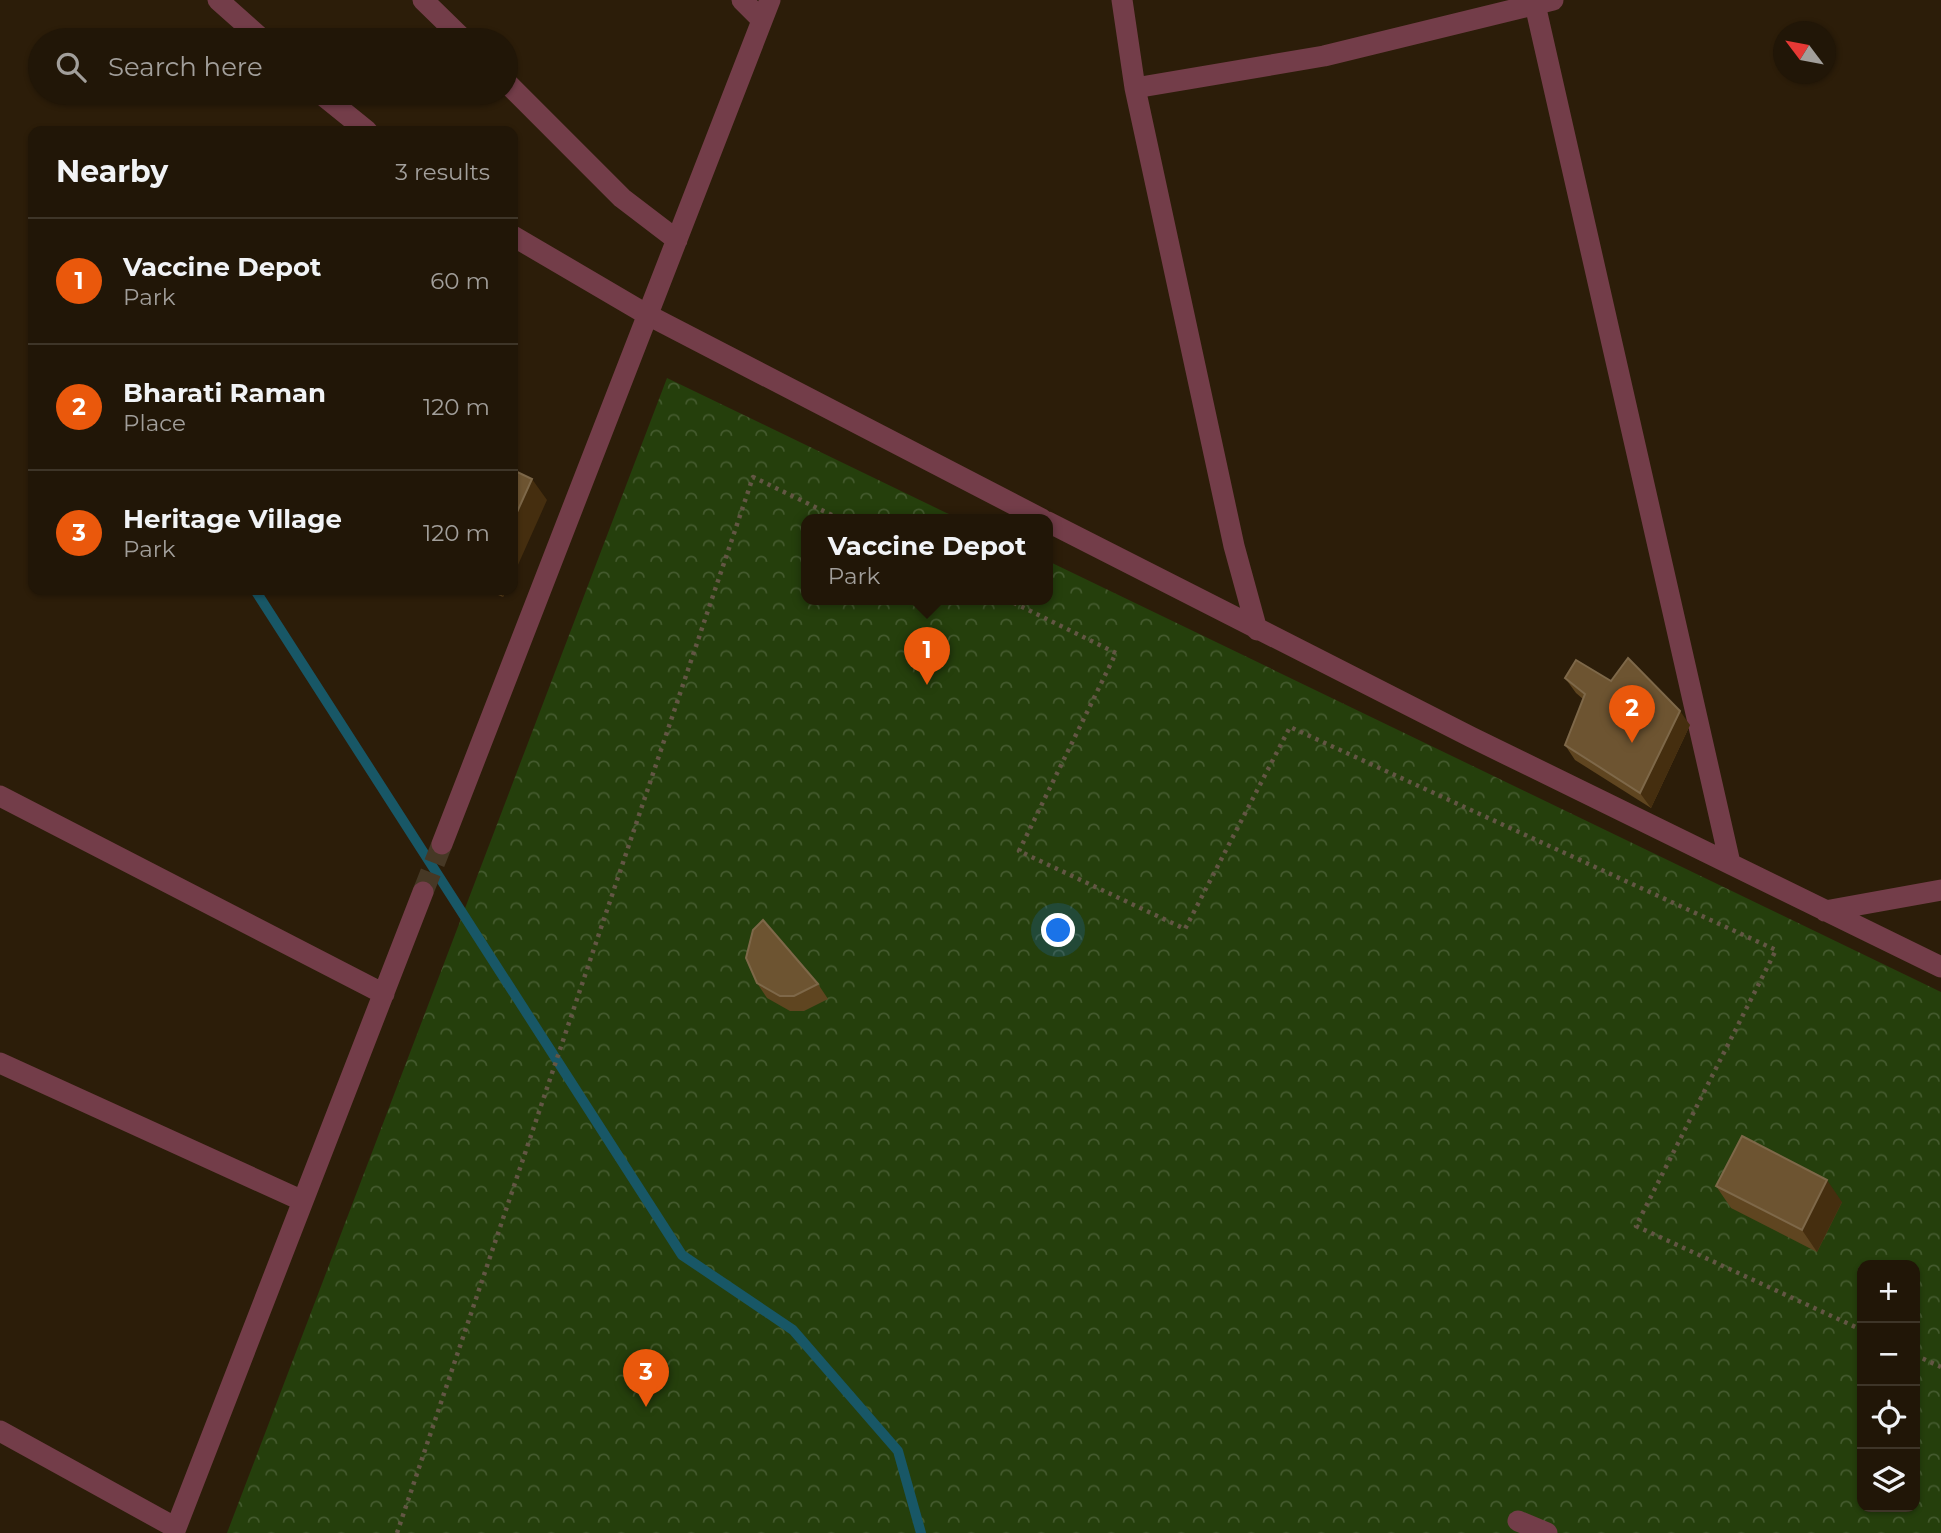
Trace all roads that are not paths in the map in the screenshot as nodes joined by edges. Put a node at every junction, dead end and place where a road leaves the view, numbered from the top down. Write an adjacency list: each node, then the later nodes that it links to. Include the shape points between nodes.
1 (218, 0): 8 (street)
2 (423, 0): 9 (street)
3 (742, 0): 7 (street)
4 (770, 0): 7 (street)
5 (1122, 0): 10 (street)
6 (1541, 1): 10 (street, via 1324,56); 22 (street)
7 (762, 20): 15 (street)
8 (249, 28)
9 (452, 28)
10 (1135, 88): 19 (street, via 1234,546)
11 (518, 94): 15 (street, via 622,198)
12 (335, 105): 13 (street)
13 (361, 126)
14 (518, 239): 16 (street)
15 (677, 240): 16 (street)
16 (646, 314): 17 (street); 21 (street)
17 (1032, 514)
18 (1053, 525): 19 (street)
19 (1257, 631): 22 (street)
20 (0, 796): 27 (street)
21 (442, 844)
22 (1730, 863): 25 (street)
23 (1941, 890): 25 (street)
24 (423, 892): 27 (street)
25 (1825, 911): 26 (street)
26 (1941, 967)
27 (384, 995): 29 (street)
28 (0, 1063): 29 (street)
29 (303, 1201): 32 (street)
30 (0, 1431): 32 (street)
31 (1518, 1521): 33 (street)
32 (175, 1531)
33 (1547, 1533)

